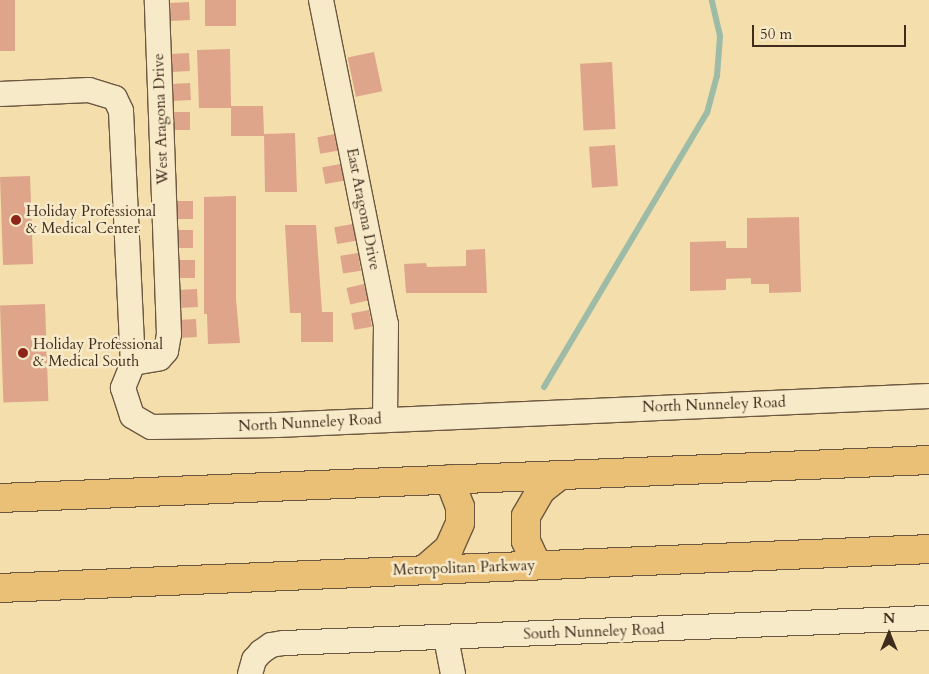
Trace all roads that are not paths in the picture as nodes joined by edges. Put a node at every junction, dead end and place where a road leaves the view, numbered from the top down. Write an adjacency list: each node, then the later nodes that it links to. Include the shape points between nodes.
1 (157, 0): 4 (street, West Aragona Drive, via 169,334 166,351 160,358)
2 (321, 0): 6 (street, East Aragona Drive, via 386,324)
3 (0, 94): 4 (street, North Nunneley Road, via 89,90 104,92 115,98 118,104 124,137)
4 (133, 363): 6 (street, North Nunneley Road, via 123,388 132,416 151,427 277,426)
5 (929, 396): 6 (street, North Nunneley Road)
6 (385, 419)
7 (929, 460): 8 (main road)
8 (560, 475): 9 (main road); 12 (main road, via 541,490 526,516 526,541)
9 (449, 479): 10 (main road); 13 (main road, via 460,508 460,523 449,548)
10 (0, 498)
11 (929, 549): 12 (main road, Metropolitan Parkway)
12 (537, 565): 13 (main road, Metropolitan Parkway)
13 (424, 569): 14 (main road, Metropolitan Parkway)
14 (0, 588)
15 (929, 618): 16 (street, South Nunneley Road)
16 (446, 638): 17 (street, South Nunneley Road, via 271,645 254,660); 18 (street)
17 (250, 674)
18 (453, 674)

